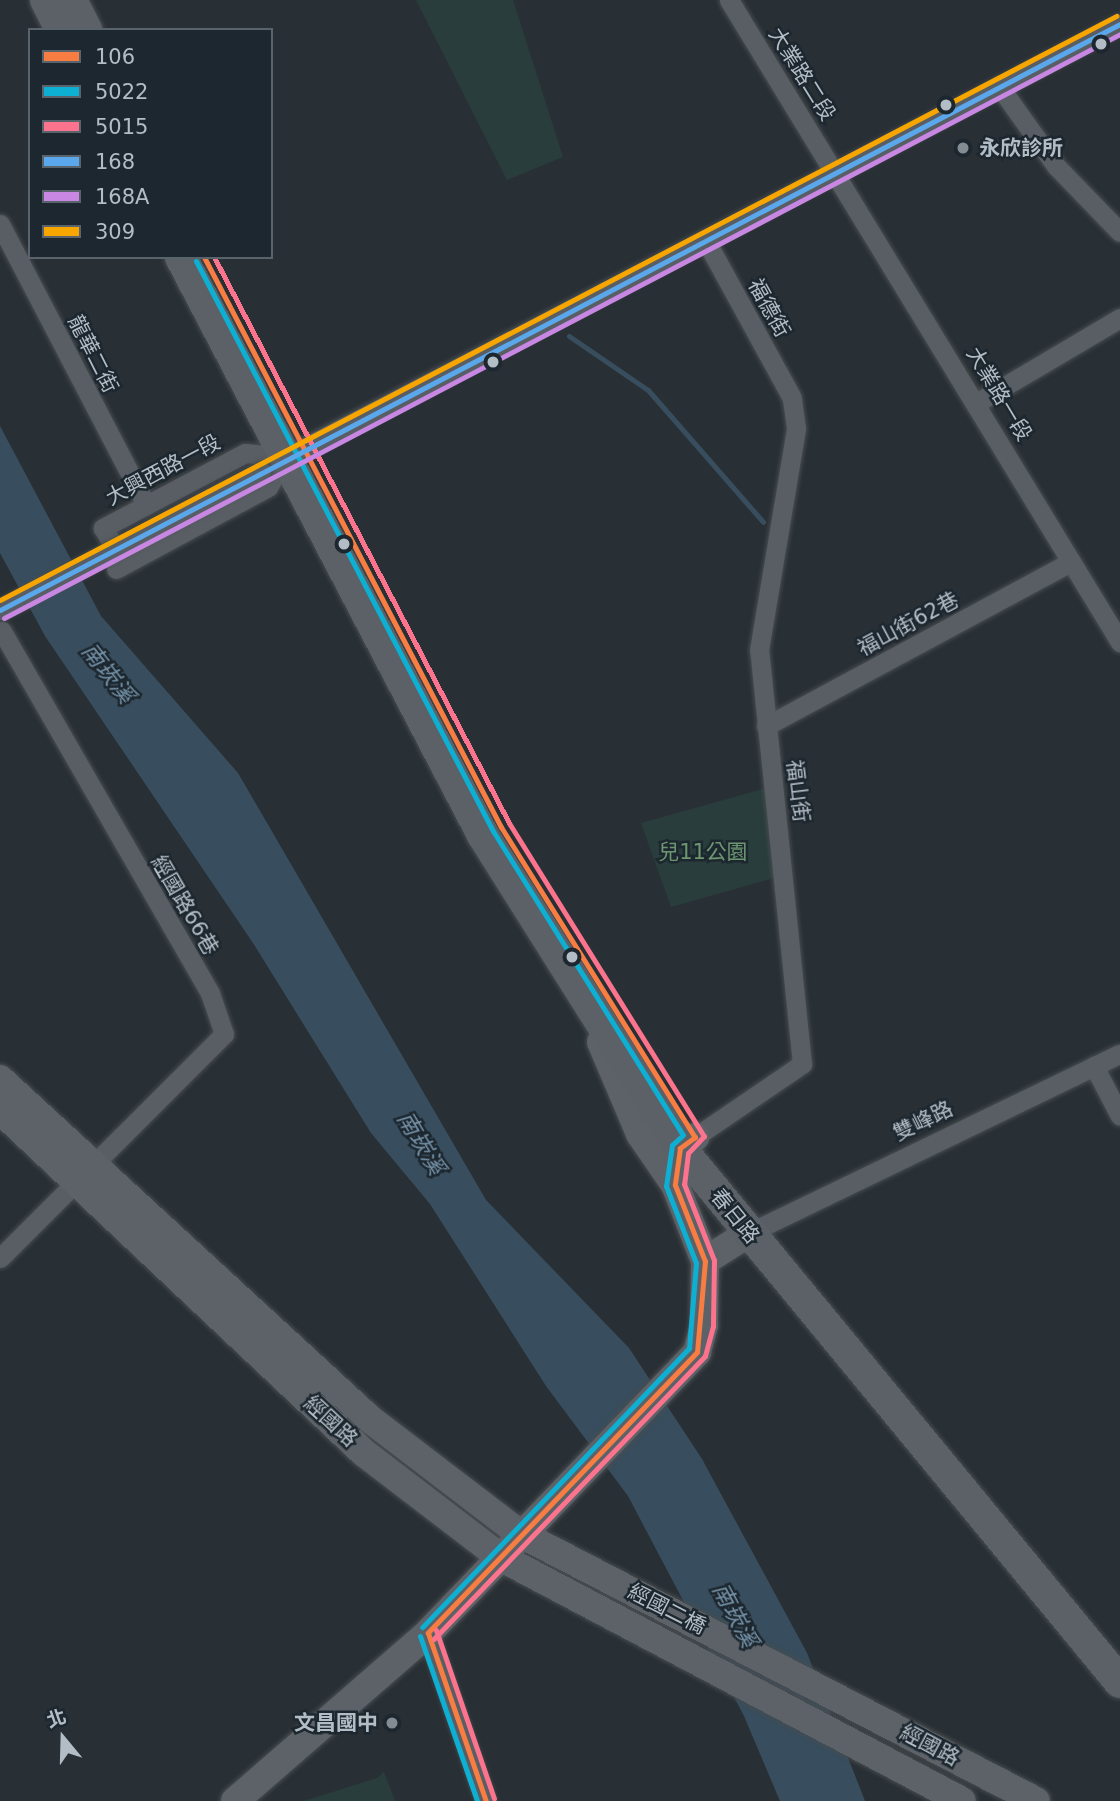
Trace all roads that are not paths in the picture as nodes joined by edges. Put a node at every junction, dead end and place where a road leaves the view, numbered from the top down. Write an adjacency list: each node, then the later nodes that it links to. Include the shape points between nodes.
1 (46, 0): 5 (main road)
2 (71, 0): 6 (main road)
3 (729, 0): 8 (street, 大業路二段)
4 (1120, 24): 7 (street)
5 (60, 28)
6 (85, 28)
7 (999, 86): 8 (street); 10 (street, via 1056,166)
8 (835, 172): 11 (street); 16 (street, 大業路一段)
9 (0, 224): 18 (street, 龍華二街)
10 (1120, 232)
11 (705, 239): 15 (street, 福德街); 17 (street)
12 (182, 259): 17 (main road, 春日路)
13 (205, 259): 17 (main road, 春日路)
14 (1120, 318): 16 (street)
15 (792, 398): 23 (street, 福山街, via 796,428 759,650)
16 (978, 402): 19 (street, 大業路一段)
17 (284, 459): 18 (street, 大興西路一段, via 245,453); 18 (street, 大興西路一段, via 268,487 120,567 103,528); 20 (street, bridge); 24 (main road, 春日路, via 483,835); 30 (main road, 春日路)
18 (146, 505)
19 (1070, 562): 22 (street, 大業路一段); 23 (street, 福山街62巷)
20 (0, 610)
21 (2, 631): 31 (street, 經國路66巷, via 210,993 224,1034)
22 (1120, 642)
23 (766, 726): 30 (street, 福山街, via 802,1064)
24 (582, 995): 30 (main road, 春日路); 32 (street, via 640,1134)
25 (1120, 1054): 26 (street, 雙峰路)
26 (1094, 1066): 29 (street); 33 (street, 雙峰路)
27 (0, 1079): 31 (street, 經國路)
28 (0, 1110): 31 (street, 經國路)
29 (1120, 1116)
30 (687, 1142): 32 (street); 33 (main road, 春日路)
31 (86, 1174): 34 (street); 36 (street, 經國路, via 371,1420); 37 (street, 經國路, via 364,1453)
32 (675, 1185): 35 (street)
33 (756, 1230): 35 (street); 40 (main road, 春日路)
34 (0, 1258)
35 (705, 1261): 36 (street, via 704,1325 697,1352)
36 (519, 1533): 37 (street); 38 (street, 經國路)
37 (500, 1557): 39 (street); 44 (street, 經國路, via 707,1672)
38 (584, 1566): 41 (street, 經國二橋)
39 (428, 1633): 42 (street); 43 (street)
40 (1118, 1665)
41 (824, 1690): 45 (street, 經國路)
42 (235, 1801)
43 (486, 1801)
44 (962, 1801)
45 (1036, 1801)

